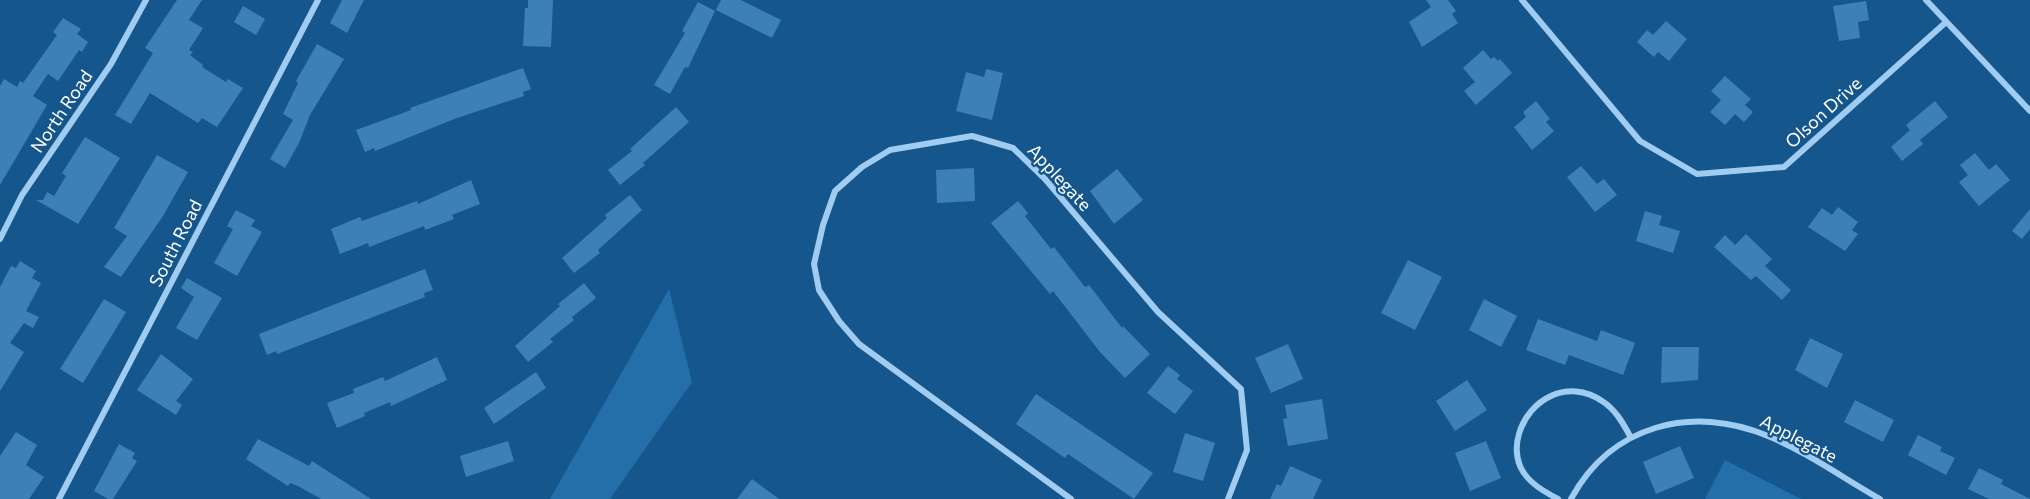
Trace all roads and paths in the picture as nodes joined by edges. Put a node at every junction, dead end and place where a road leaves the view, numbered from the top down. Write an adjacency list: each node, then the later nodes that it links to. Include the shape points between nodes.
1 (146, 0): 7 (street, North Road, via 111,64 22,195)
2 (318, 0): 9 (street, South Road)
3 (1522, 0): 5 (street, Olson Drive, via 1640,141 1697,174 1784,167)
4 (1926, 0): 5 (street)
5 (1945, 23): 6 (street)
6 (2030, 111)
7 (0, 239)
8 (1630, 436): 12 (street, via 1611,408 1591,394 1562,392 1549,395 1534,406 1517,441 1520,466 1529,479); 13 (street, Applegate, via 1594,465); 14 (street, Applegate, via 1689,421 1741,426 1769,436)
9 (59, 499)
10 (1071, 499): 11 (street, Applegate, via 859,344 819,290 814,264 836,191 862,167 890,150 972,136 1013,148 1045,179 1158,312 1241,388 1247,450)
11 (1228, 499)
12 (1558, 499)
13 (1571, 499)
14 (1880, 499)

